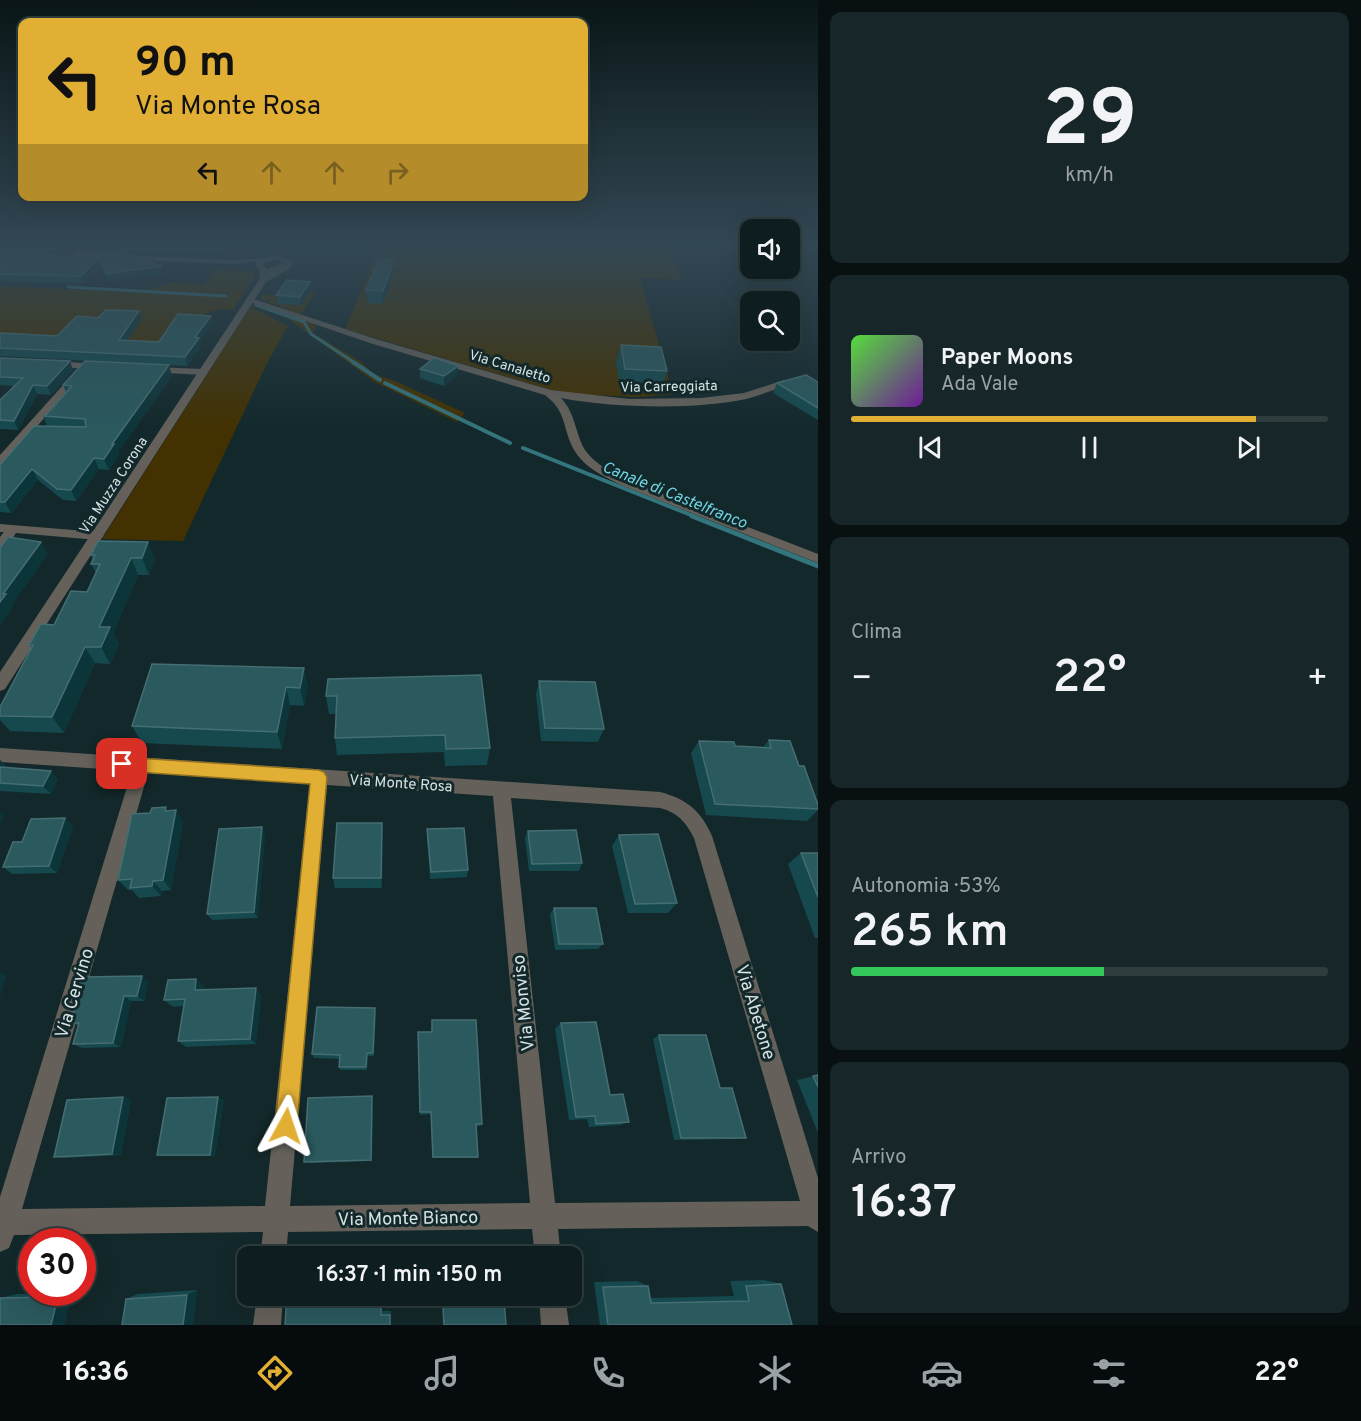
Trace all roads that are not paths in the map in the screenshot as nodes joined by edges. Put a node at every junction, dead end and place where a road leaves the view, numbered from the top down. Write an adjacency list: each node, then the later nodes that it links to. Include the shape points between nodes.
1 (245, 307): 7 (street, Via Muzza Corona)
2 (273, 307): 9 (street, Via Canaletto)
3 (37, 363): 4 (street)
4 (85, 366): 5 (street); 10 (street, via 33,431)
5 (115, 367)
6 (138, 369): 7 (street)
7 (203, 372): 12 (street, Via Muzza Corona)
8 (788, 382): 9 (street, Via Carreggiata, via 746,396 701,400 629,402)
9 (549, 393): 14 (street, Via Canaletto, via 568,410 579,449 599,469 625,483)
10 (0, 462)
11 (6, 528): 12 (street); 13 (street)
12 (98, 536): 15 (street, Via Muzza Corona)
13 (0, 546)
14 (818, 559)
15 (0, 685)
16 (0, 755): 17 (street, Via Monte Rosa)
17 (142, 765): 18 (street, Via Monte Rosa); 24 (street, Via Cervino)
18 (319, 777): 19 (street, Via Monte Rosa); 23 (street)
19 (501, 790): 20 (street, Via Monte Rosa, via 660,800 684,807); 21 (street, Via Monviso)
20 (691, 814): 22 (street, Via Abetone, via 703,836)
21 (544, 1216): 22 (street, Via Monte Bianco); 23 (street, Via Monte Bianco); 26 (street, Via Monviso)
22 (817, 1216)
23 (277, 1219): 24 (street, Via Monte Bianco); 25 (street)
24 (2, 1227)
25 (274, 1246)
26 (547, 1246)
27 (269, 1306): 29 (street)
28 (553, 1306): 30 (street)
29 (267, 1325)
30 (555, 1325)

